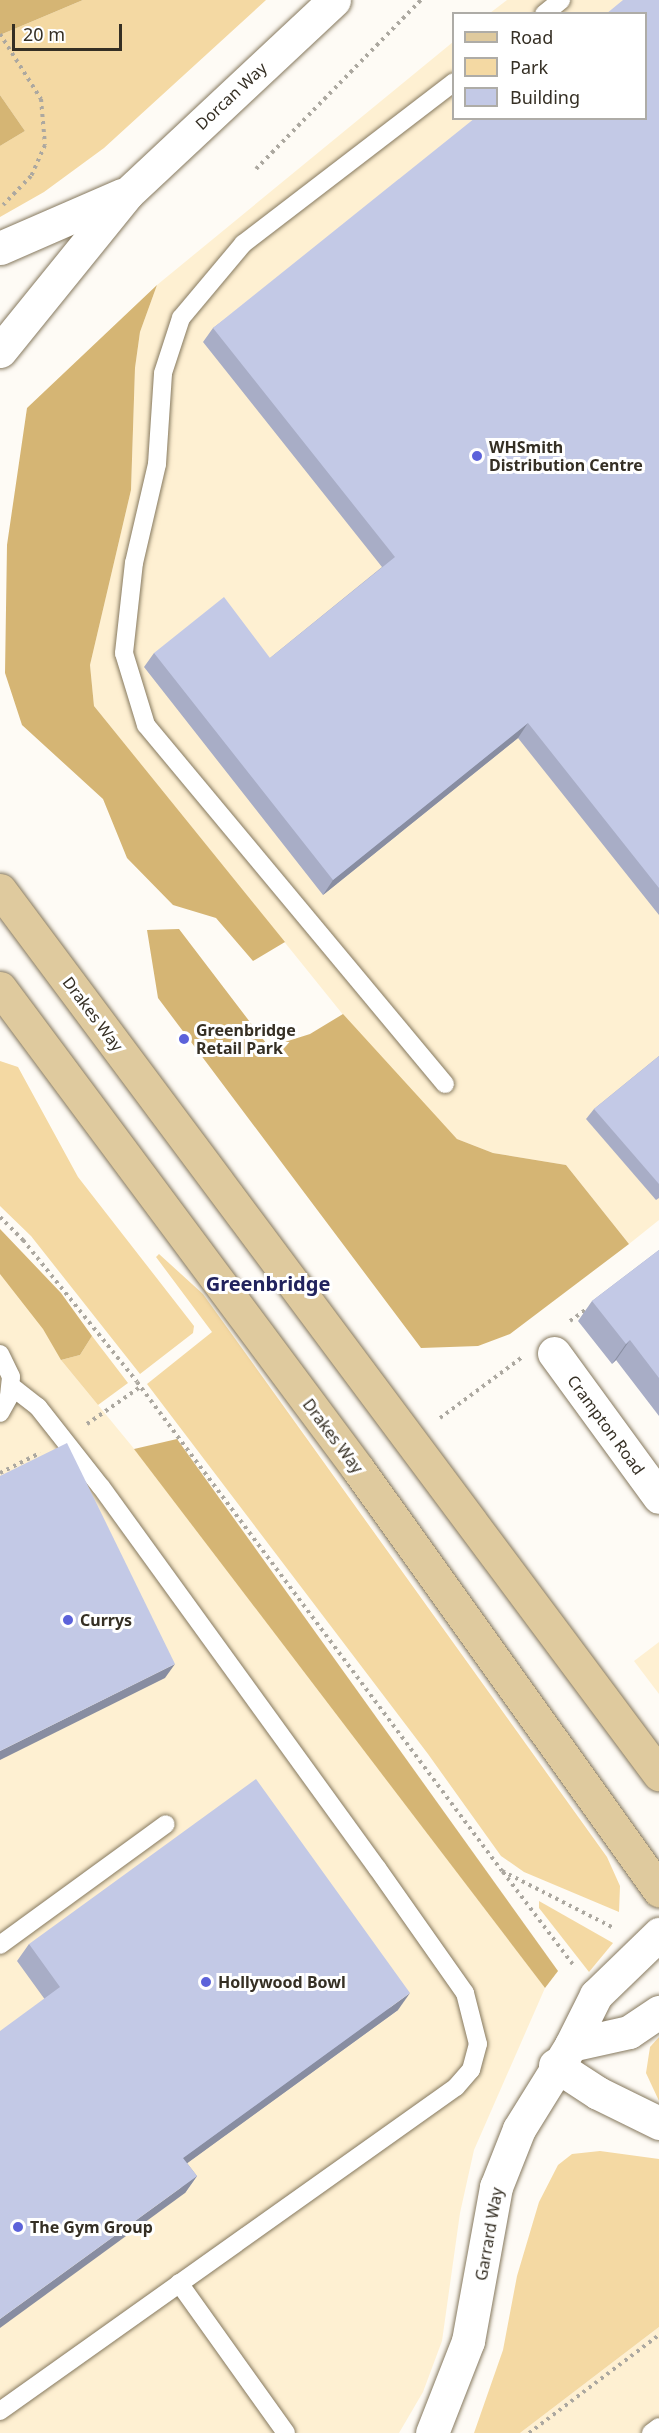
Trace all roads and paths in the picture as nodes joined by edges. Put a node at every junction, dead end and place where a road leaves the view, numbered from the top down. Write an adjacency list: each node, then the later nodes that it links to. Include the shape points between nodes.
1 (334, 0): 8 (street, Dorcan Way)
2 (421, 0): 7 (path)
3 (561, 0): 4 (lane)
4 (546, 12)
5 (0, 34): 9 (path, via 41,99 45,145 31,176)
6 (452, 83): 14 (lane, via 243,244 181,318 163,373 157,464 134,563 124,653 146,725)
7 (256, 169)
8 (128, 192): 10 (street, Dorcan Way); 11 (street, Dorcan Way)
9 (0, 206)
10 (0, 248)
11 (0, 351)
12 (0, 890): 24 (main road, Drakes Way)
13 (0, 988): 27 (main road, Drakes Way, via 358,1469)
14 (445, 1084)
15 (0, 1217): 19 (path, via 23,1240)
16 (554, 1353): 23 (street, Crampton Road)
17 (0, 1354): 18 (lane, via 8,1366)
18 (11, 1386): 20 (lane); 21 (lane, via 29,1398)
19 (140, 1386): 21 (path); 26 (path)
20 (0, 1413)
21 (64, 1441): 22 (path); 34 (lane, via 291,1747 465,1993 478,2044 471,2070 456,2087)
22 (0, 1473)
23 (659, 1497)
24 (659, 1774)
25 (166, 1824): 29 (lane)
26 (502, 1871): 28 (path); 30 (path)
27 (659, 1890)
28 (648, 1944): 30 (street, Garrard Way)
29 (0, 1945)
30 (596, 1995): 32 (street, Garrard Way)
31 (659, 2012): 32 (street, via 629,2032)
32 (563, 2055): 33 (street, via 606,2097); 39 (street, Garrard Way, via 531,2104 502,2170 468,2342)
33 (659, 2123)
34 (179, 2283): 36 (lane); 38 (lane)
35 (659, 2336): 40 (path)
36 (0, 2411)
37 (659, 2427): 41 (lane)
38 (286, 2433)
39 (432, 2433)
40 (529, 2433)
41 (651, 2433)

